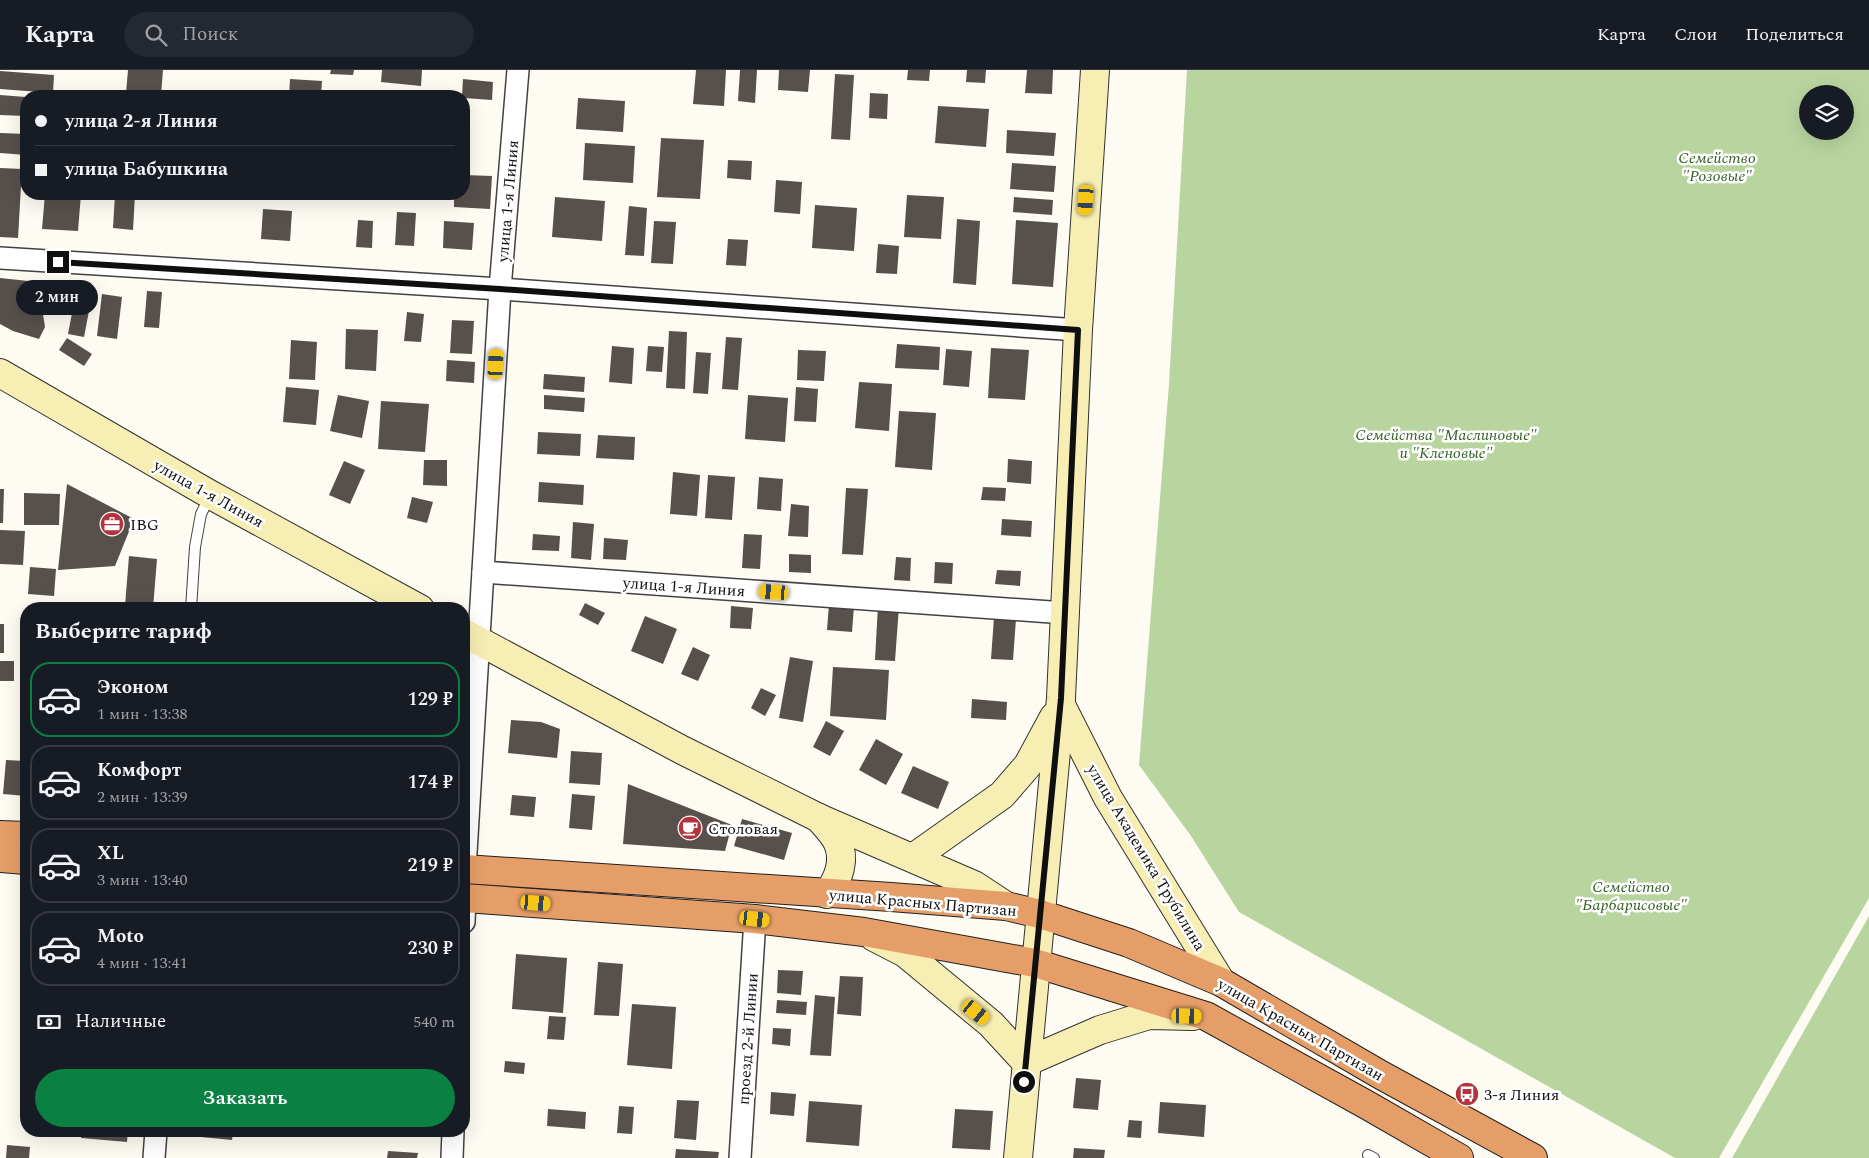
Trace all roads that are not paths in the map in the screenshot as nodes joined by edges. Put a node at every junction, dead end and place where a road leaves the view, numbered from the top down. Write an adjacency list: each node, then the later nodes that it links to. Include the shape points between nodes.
1 (518, 70): 4 (street, улица 1-я Линия)
2 (1095, 70): 5 (street)
3 (0, 258): 4 (street)
4 (500, 289): 5 (street); 8 (street, улица 1-я Линия)
5 (1078, 330): 11 (street)
6 (0, 373): 7 (street, улица 1-я Линия)
7 (211, 495): 9 (lane, via 201,514); 10 (street, улица 1-я Линия)
8 (483, 572): 11 (street, улица 1-я Линия); 12 (street, улица 1-я Линия)
9 (191, 602)
10 (407, 602)
11 (1065, 613): 14 (street)
12 (471, 637): 13 (street, улица 1-я Линия); 15 (street, via 682,750)
13 (470, 670)
14 (1060, 705): 19 (street, via 1028,765 1002,795); 25 (street); 29 (street, улица Академика Трубилина, via 1108,798)
15 (819, 818): 19 (street); 22 (street, via 837,841 842,858 836,882)
16 (0, 834): 17 (highway)
17 (20, 836)
18 (0, 858): 20 (highway)
19 (913, 858): 24 (street, via 974,885)
20 (20, 860)
21 (470, 869): 22 (highway, улица Красных Партизан)
22 (827, 894): 24 (highway, улица Красных Партизан)
23 (470, 906): 26 (highway, улица Красных Партизан)
24 (1006, 906): 25 (highway, улица Красных Партизан)
25 (1040, 914): 28 (street); 29 (highway, улица Красных Партизан, via 1129,944)
26 (755, 919): 27 (highway, улица Красных Партизан); 36 (street, проезд 2-й Линии)
27 (864, 932): 28 (highway, улица Красных Партизан); 31 (street, via 904,952 991,1024)
28 (1035, 963): 30 (highway, улица Красных Партизан); 31 (street)
29 (1221, 982): 39 (highway, улица Красных Партизан)
30 (1206, 1016): 31 (street, via 1149,1015 1100,1030); 38 (highway, улица Красных Партизан)
31 (1026, 1062): 37 (street)
32 (156, 1137): 34 (street)
33 (453, 1137): 35 (street)
34 (154, 1158)
35 (452, 1158)
36 (740, 1158)
37 (1018, 1158)
38 (1459, 1158)
39 (1533, 1158)

